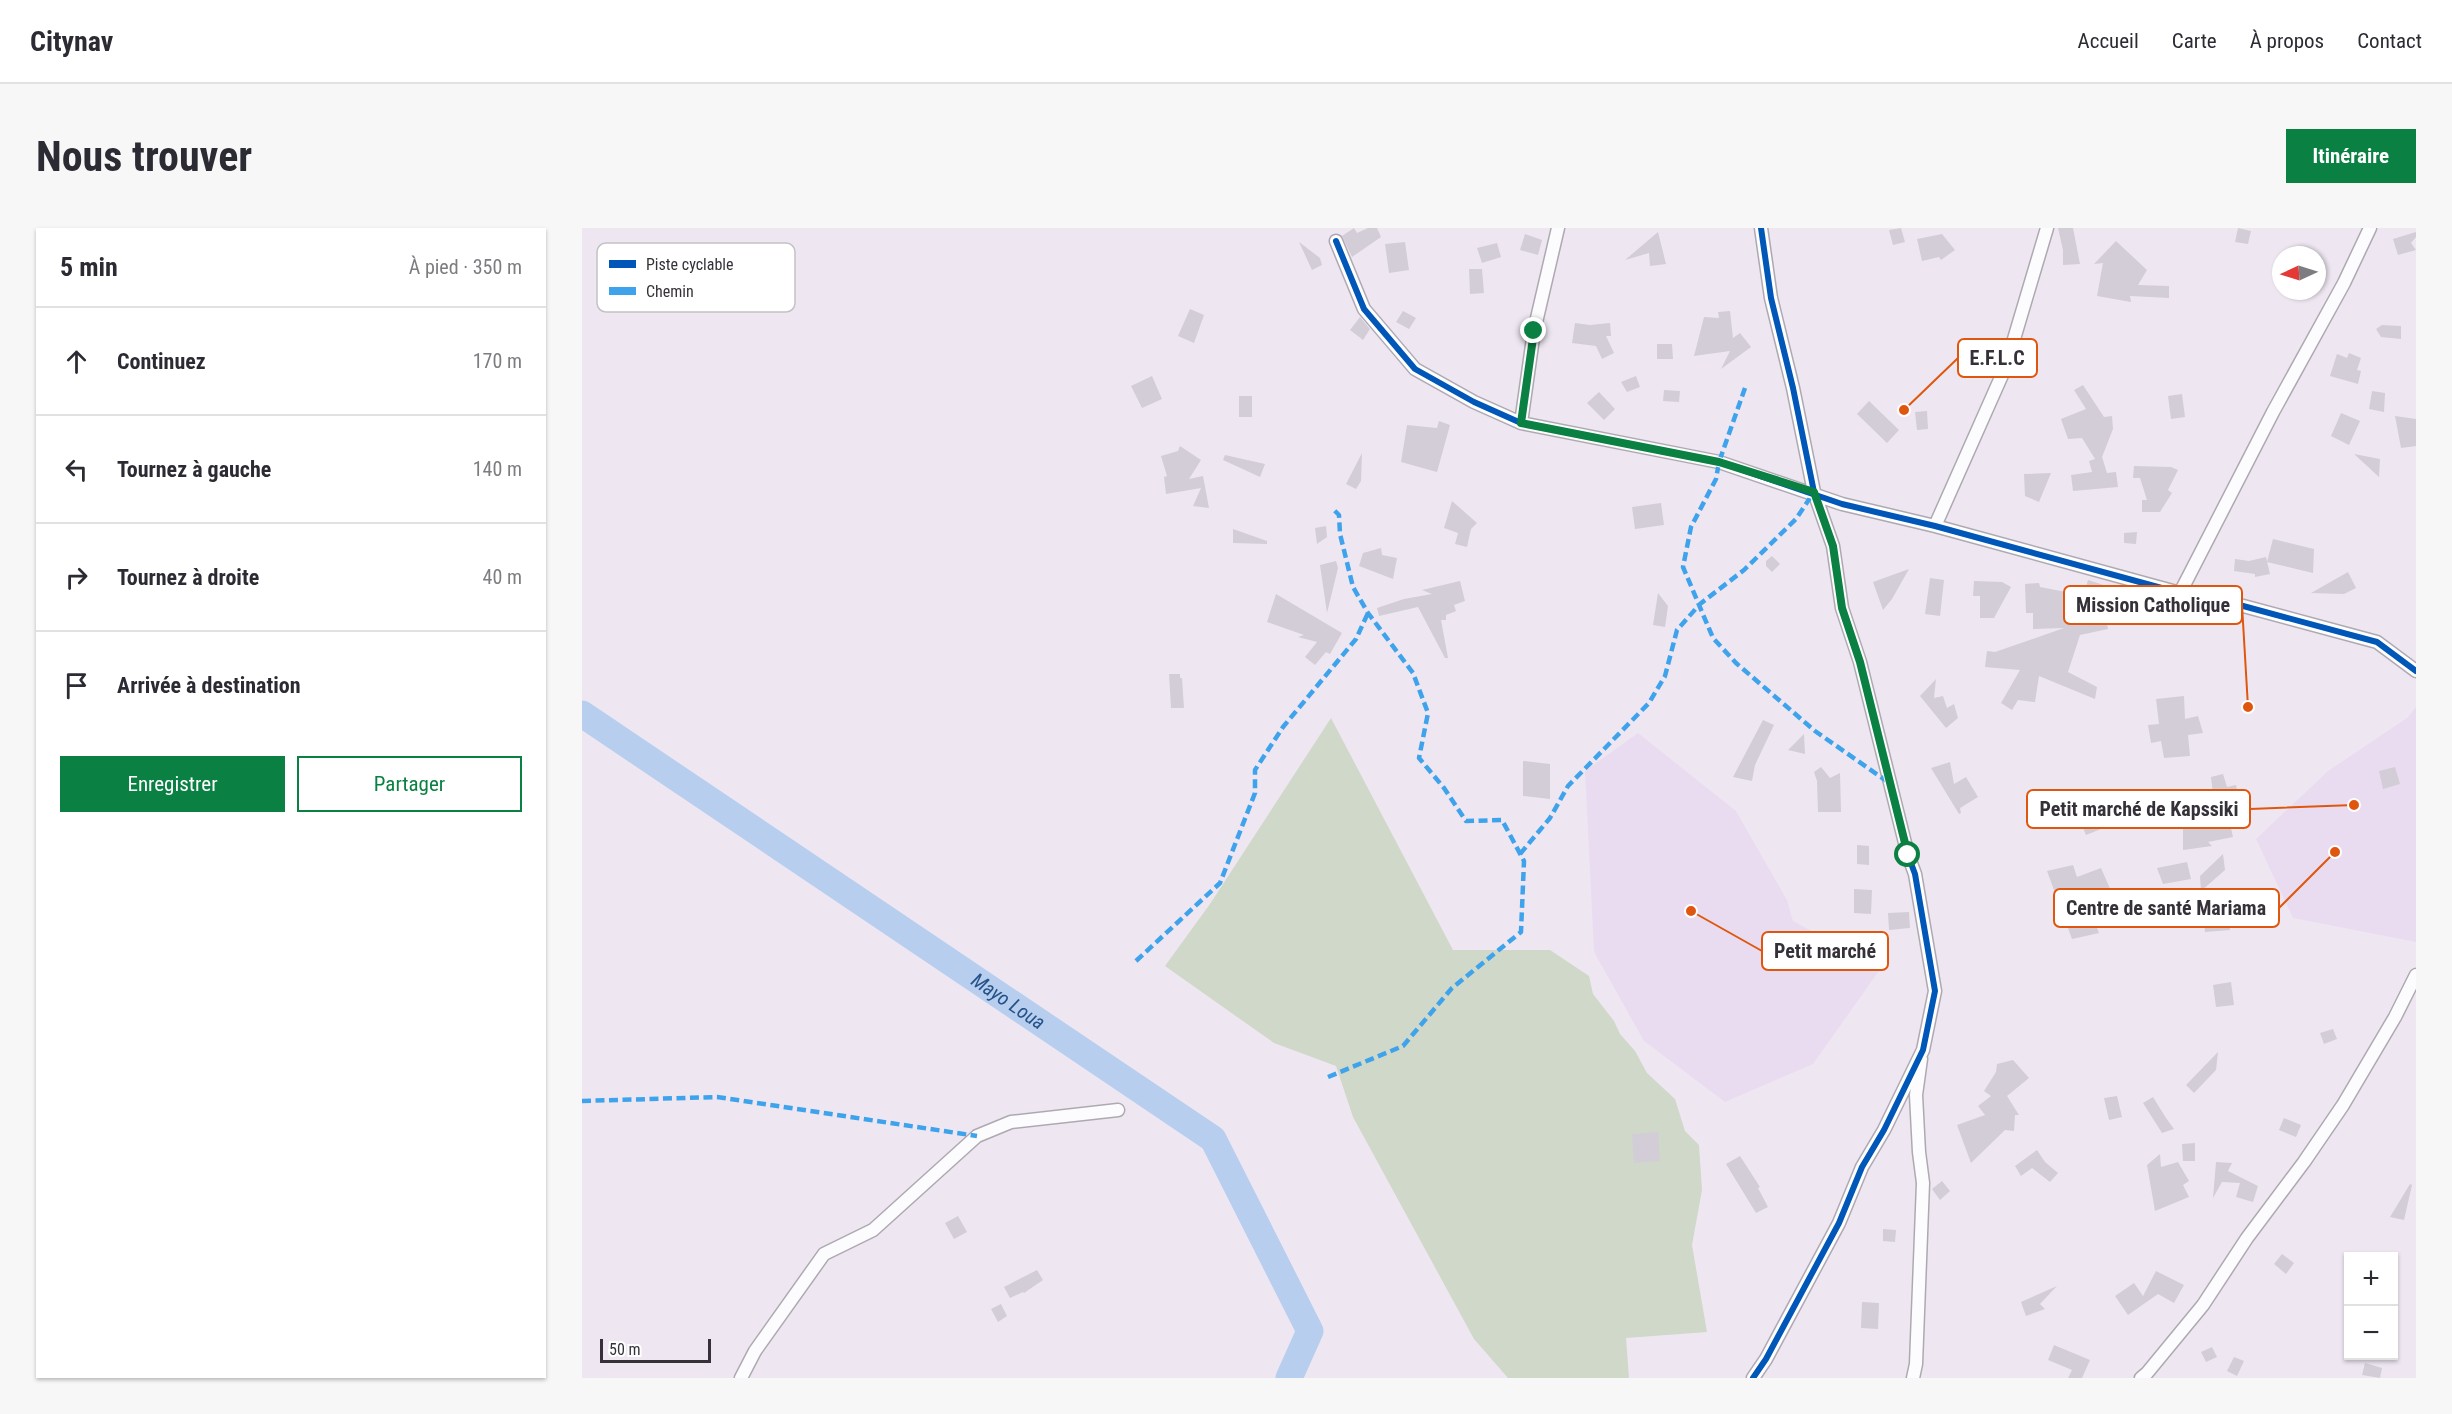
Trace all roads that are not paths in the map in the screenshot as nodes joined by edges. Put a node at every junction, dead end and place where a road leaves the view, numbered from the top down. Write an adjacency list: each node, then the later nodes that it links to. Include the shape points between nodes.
1 (1558, 228): 6 (street, via 1534,331)
2 (1761, 228): 7 (street, via 1771,298)
3 (2047, 228): 8 (street, via 2006,366)
4 (2370, 228): 9 (street)
5 (1336, 241): 6 (street, via 1364,309 1415,369)
6 (1521, 423): 7 (street, via 1719,462)
7 (1814, 492): 8 (street, via 1842,504); 12 (street, via 1833,546 1842,608 1860,662 1915,874 1935,991)
8 (1935, 526): 9 (street)
9 (2180, 593): 10 (street, via 2221,600 2377,642)
10 (2416, 671)
11 (2416, 975): 17 (street, via 2343,1105 2203,1305)
12 (1923, 1050): 15 (street, via 1862,1167 1839,1223); 16 (street, via 1917,1095 1922,1239)
13 (1118, 1110): 14 (street, via 1011,1122 977,1136 873,1230 824,1254 755,1351)
14 (741, 1378)
15 (1753, 1378)
16 (1913, 1378)
17 (2141, 1378)

